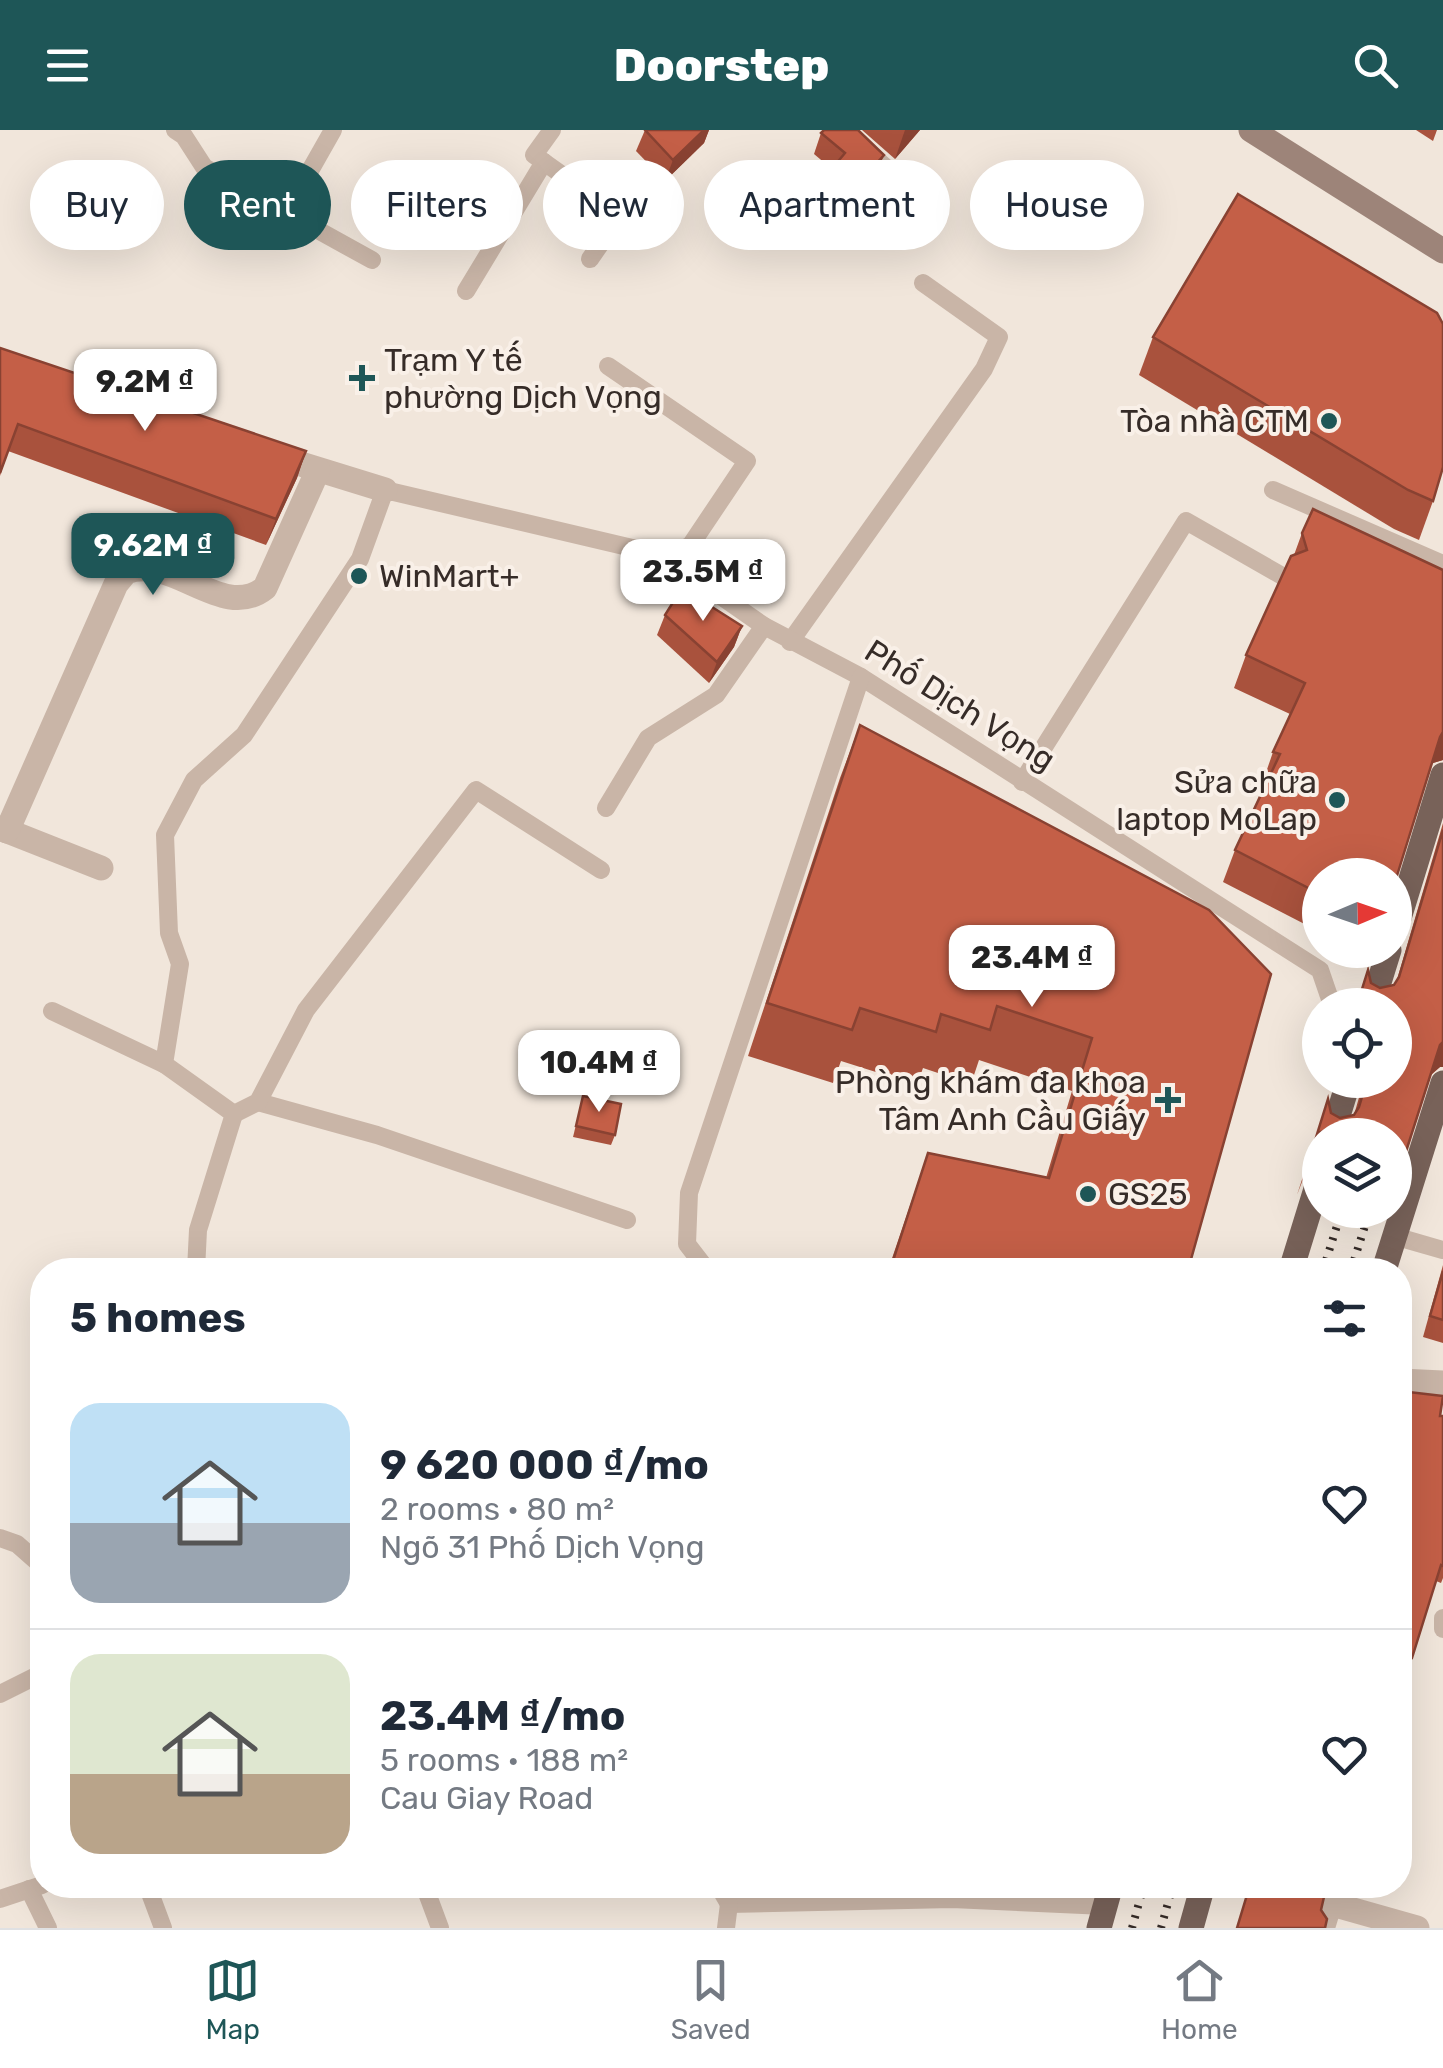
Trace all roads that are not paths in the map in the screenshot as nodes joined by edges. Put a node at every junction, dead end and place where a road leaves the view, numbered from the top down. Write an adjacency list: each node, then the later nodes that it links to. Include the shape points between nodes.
1 (175, 130): 6 (lane)
2 (333, 130): 7 (lane)
3 (552, 130): 9 (lane, via 534,155)
4 (843, 130): 8 (lane)
5 (1251, 130): 13 (street)
6 (199, 160)
7 (316, 160)
8 (877, 160)
9 (543, 161)
10 (543, 164): 17 (lane)
11 (331, 238): 15 (lane)
12 (596, 250): 14 (lane)
13 (1443, 251)
14 (590, 259)
15 (372, 260)
16 (923, 283): 27 (lane, via 999,337 984,369)
17 (466, 292)
18 (608, 366): 23 (lane, via 747,462 690,546)
19 (281, 458): 20 (street, Phố Dịch Vọng)
20 (318, 470): 21 (street, Phố Dịch Vọng); 32 (street, via 265,588 252,598 234,599 150,569 126,572)
21 (385, 490): 23 (lane, Phố Dịch Vọng); 38 (lane, via 360,560 244,735 194,780 166,835 169,933 180,964)
22 (1273, 490): 24 (lane)
23 (662, 555): 26 (lane, Phố Dịch Vọng)
24 (1443, 564)
25 (1284, 577): 30 (lane, via 1186,521)
26 (764, 626): 27 (lane, Phố Dịch Vọng); 31 (lane, via 716,695 648,738)
27 (790, 642): 28 (lane, Phố Dịch Vọng)
28 (860, 677): 30 (lane, Phố Dịch Vọng); 47 (lane, via 689,1193 687,1244)
29 (1443, 775): 35 (main road)
30 (1022, 782): 36 (lane, Phố Dịch Vọng, via 1320,970)
31 (606, 808)
32 (4, 830): 33 (street)
33 (101, 868)
34 (602, 870): 40 (lane, via 476,790 306,1010)
35 (1412, 876)
36 (1326, 988)
37 (52, 1011): 38 (lane)
38 (164, 1064): 41 (lane)
39 (1443, 1083): 44 (main road)
40 (258, 1102): 41 (lane); 42 (lane)
41 (234, 1114): 46 (lane, via 198,1230)
42 (626, 1220)
43 (1304, 1228): 48 (main road)
44 (1394, 1236): 45 (lane); 49 (main road)
45 (1443, 1250)
46 (197, 1258)
47 (697, 1258)
48 (1295, 1258)
49 (1388, 1258)
50 (1412, 1382): 51 (street)
51 (1443, 1383)
52 (0, 1538): 53 (lane)
53 (30, 1555)
54 (1443, 1618): 55 (lane)
55 (1443, 1628)
56 (30, 1679): 57 (lane)
57 (0, 1694)
58 (30, 1889): 65 (lane)
59 (39, 1898): 69 (lane)
60 (152, 1898): 70 (lane)
61 (429, 1898): 71 (lane)
62 (726, 1898): 66 (lane)
63 (1200, 1898): 73 (main road)
64 (1291, 1898): 68 (street)
65 (0, 1899)
66 (730, 1904): 67 (lane, via 952,1899); 72 (lane)
67 (1105, 1906)
68 (1330, 1917): 74 (street)
69 (48, 1928)
70 (164, 1928)
71 (440, 1928)
72 (726, 1928)
73 (1191, 1928)
74 (1417, 1928)

